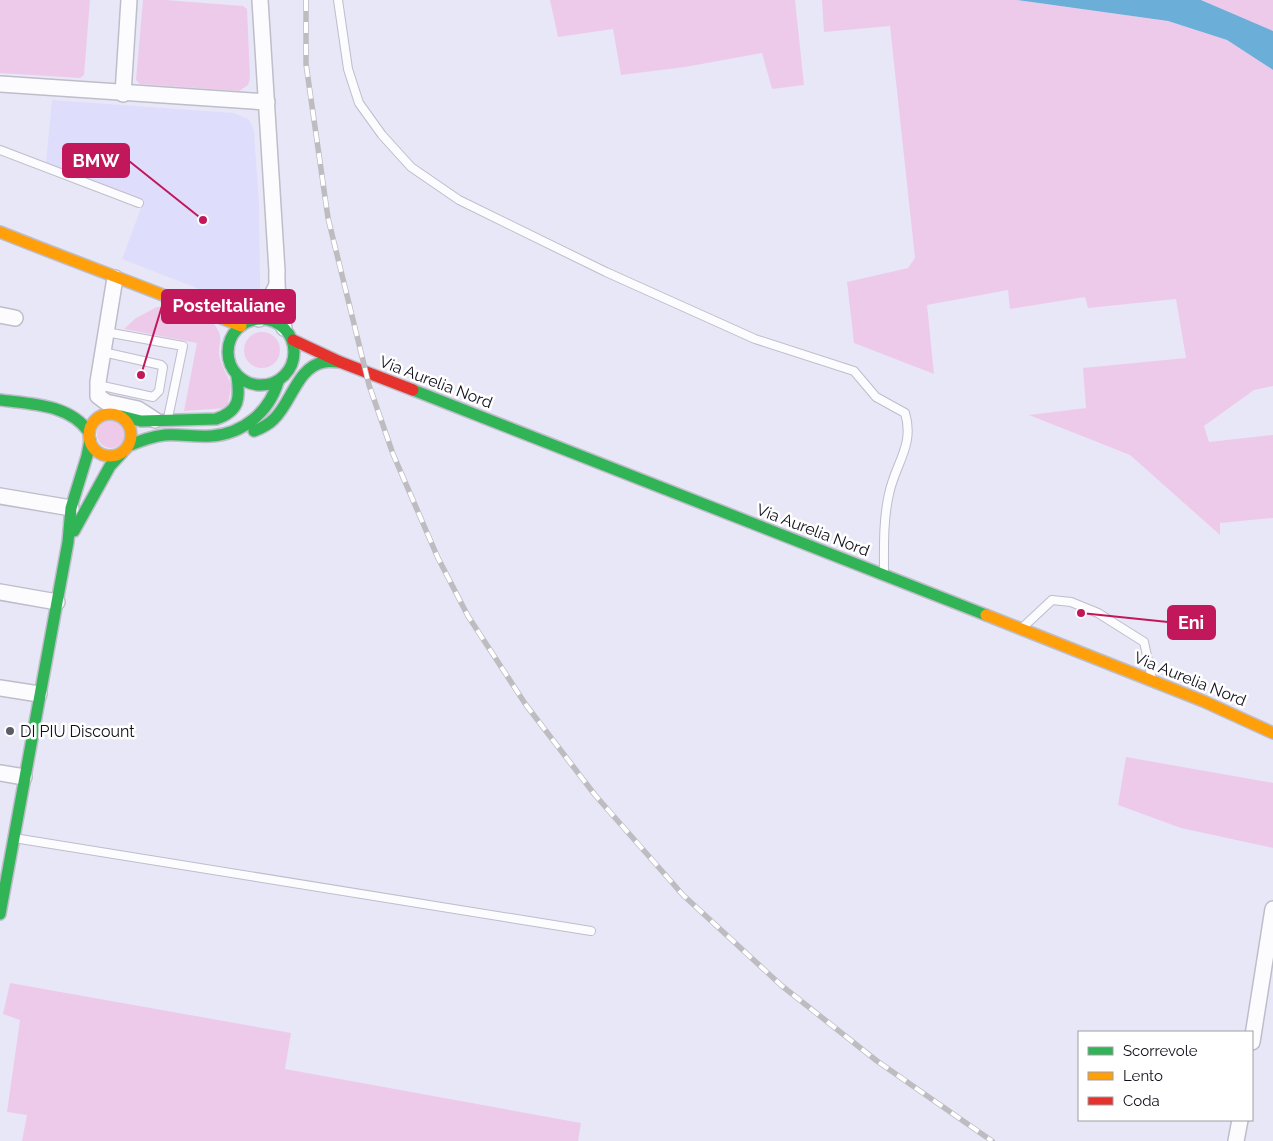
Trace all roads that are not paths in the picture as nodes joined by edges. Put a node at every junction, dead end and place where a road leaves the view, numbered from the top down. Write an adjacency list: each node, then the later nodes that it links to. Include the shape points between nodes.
1 (129, 0): 5 (street)
2 (260, 0): 6 (street)
3 (338, 0): 30 (lane, via 348,69 360,103 411,167 459,200 606,272 755,338 854,371 876,397 905,412 908,439 889,493 884,529)
4 (0, 84): 5 (street)
5 (123, 94): 6 (street)
6 (267, 102): 11 (street)
7 (0, 150): 8 (lane)
8 (139, 202)
9 (0, 232): 10 (main road)
10 (115, 278): 13 (main road, via 172,297); 14 (street)
11 (276, 287): 12 (street); 15 (street, via 278,308)
12 (259, 319): 13 (main road); 15 (main road, via 268,319)
13 (241, 326): 18 (main road, via 233,334 228,350)
14 (106, 332): 16 (street); 23 (lane, via 182,346)
15 (289, 334): 17 (main road, Via Aurelia Nord); 19 (main road, via 295,349 294,359 291,368)
16 (103, 352): 20 (street); 20 (lane, via 163,368 159,391 153,397)
17 (340, 362): 24 (main road, via 322,362 314,366 301,378 277,417 265,427); 30 (main road, Via Aurelia Nord)
18 (237, 376): 19 (main road, via 256,386); 23 (main road, via 239,392 236,407 226,416 216,420)
19 (278, 382): 24 (main road, via 271,401 255,419)
20 (98, 386): 23 (street, via 101,400 138,409)
21 (0, 400): 25 (main road, via 67,414 84,423)
22 (121, 416): 23 (main road, via 134,420); 25 (main road, via 101,416 95,420); 26 (main road, via 130,426 131,440)
23 (162, 420)
24 (220, 435): 26 (main road, via 165,435 144,440)
25 (89, 436): 26 (main road, via 92,446 103,455); 28 (main road, via 88,456)
26 (125, 450): 29 (main road, via 110,466)
27 (0, 496): 28 (street)
28 (71, 508): 29 (main road)
29 (68, 542): 32 (main road)
30 (884, 576): 33 (main road, Via Aurelia Nord)
31 (0, 592): 32 (street)
32 (57, 602): 36 (main road)
33 (1021, 629): 34 (main road, Via Aurelia Nord); 34 (lane, via 1052,600 1071,602 1098,613 1144,642)
34 (1153, 681): 37 (main road, Via Aurelia Nord)
35 (0, 688): 36 (street)
36 (39, 694): 39 (main road)
37 (1273, 733)
38 (0, 773): 39 (street)
39 (24, 777): 40 (main road)
40 (14, 838): 42 (main road); 43 (lane)
41 (1273, 908): 44 (street)
42 (0, 914)
43 (591, 931)
44 (1253, 1036)
45 (1240, 1121): 46 (street)
46 (1236, 1141)

